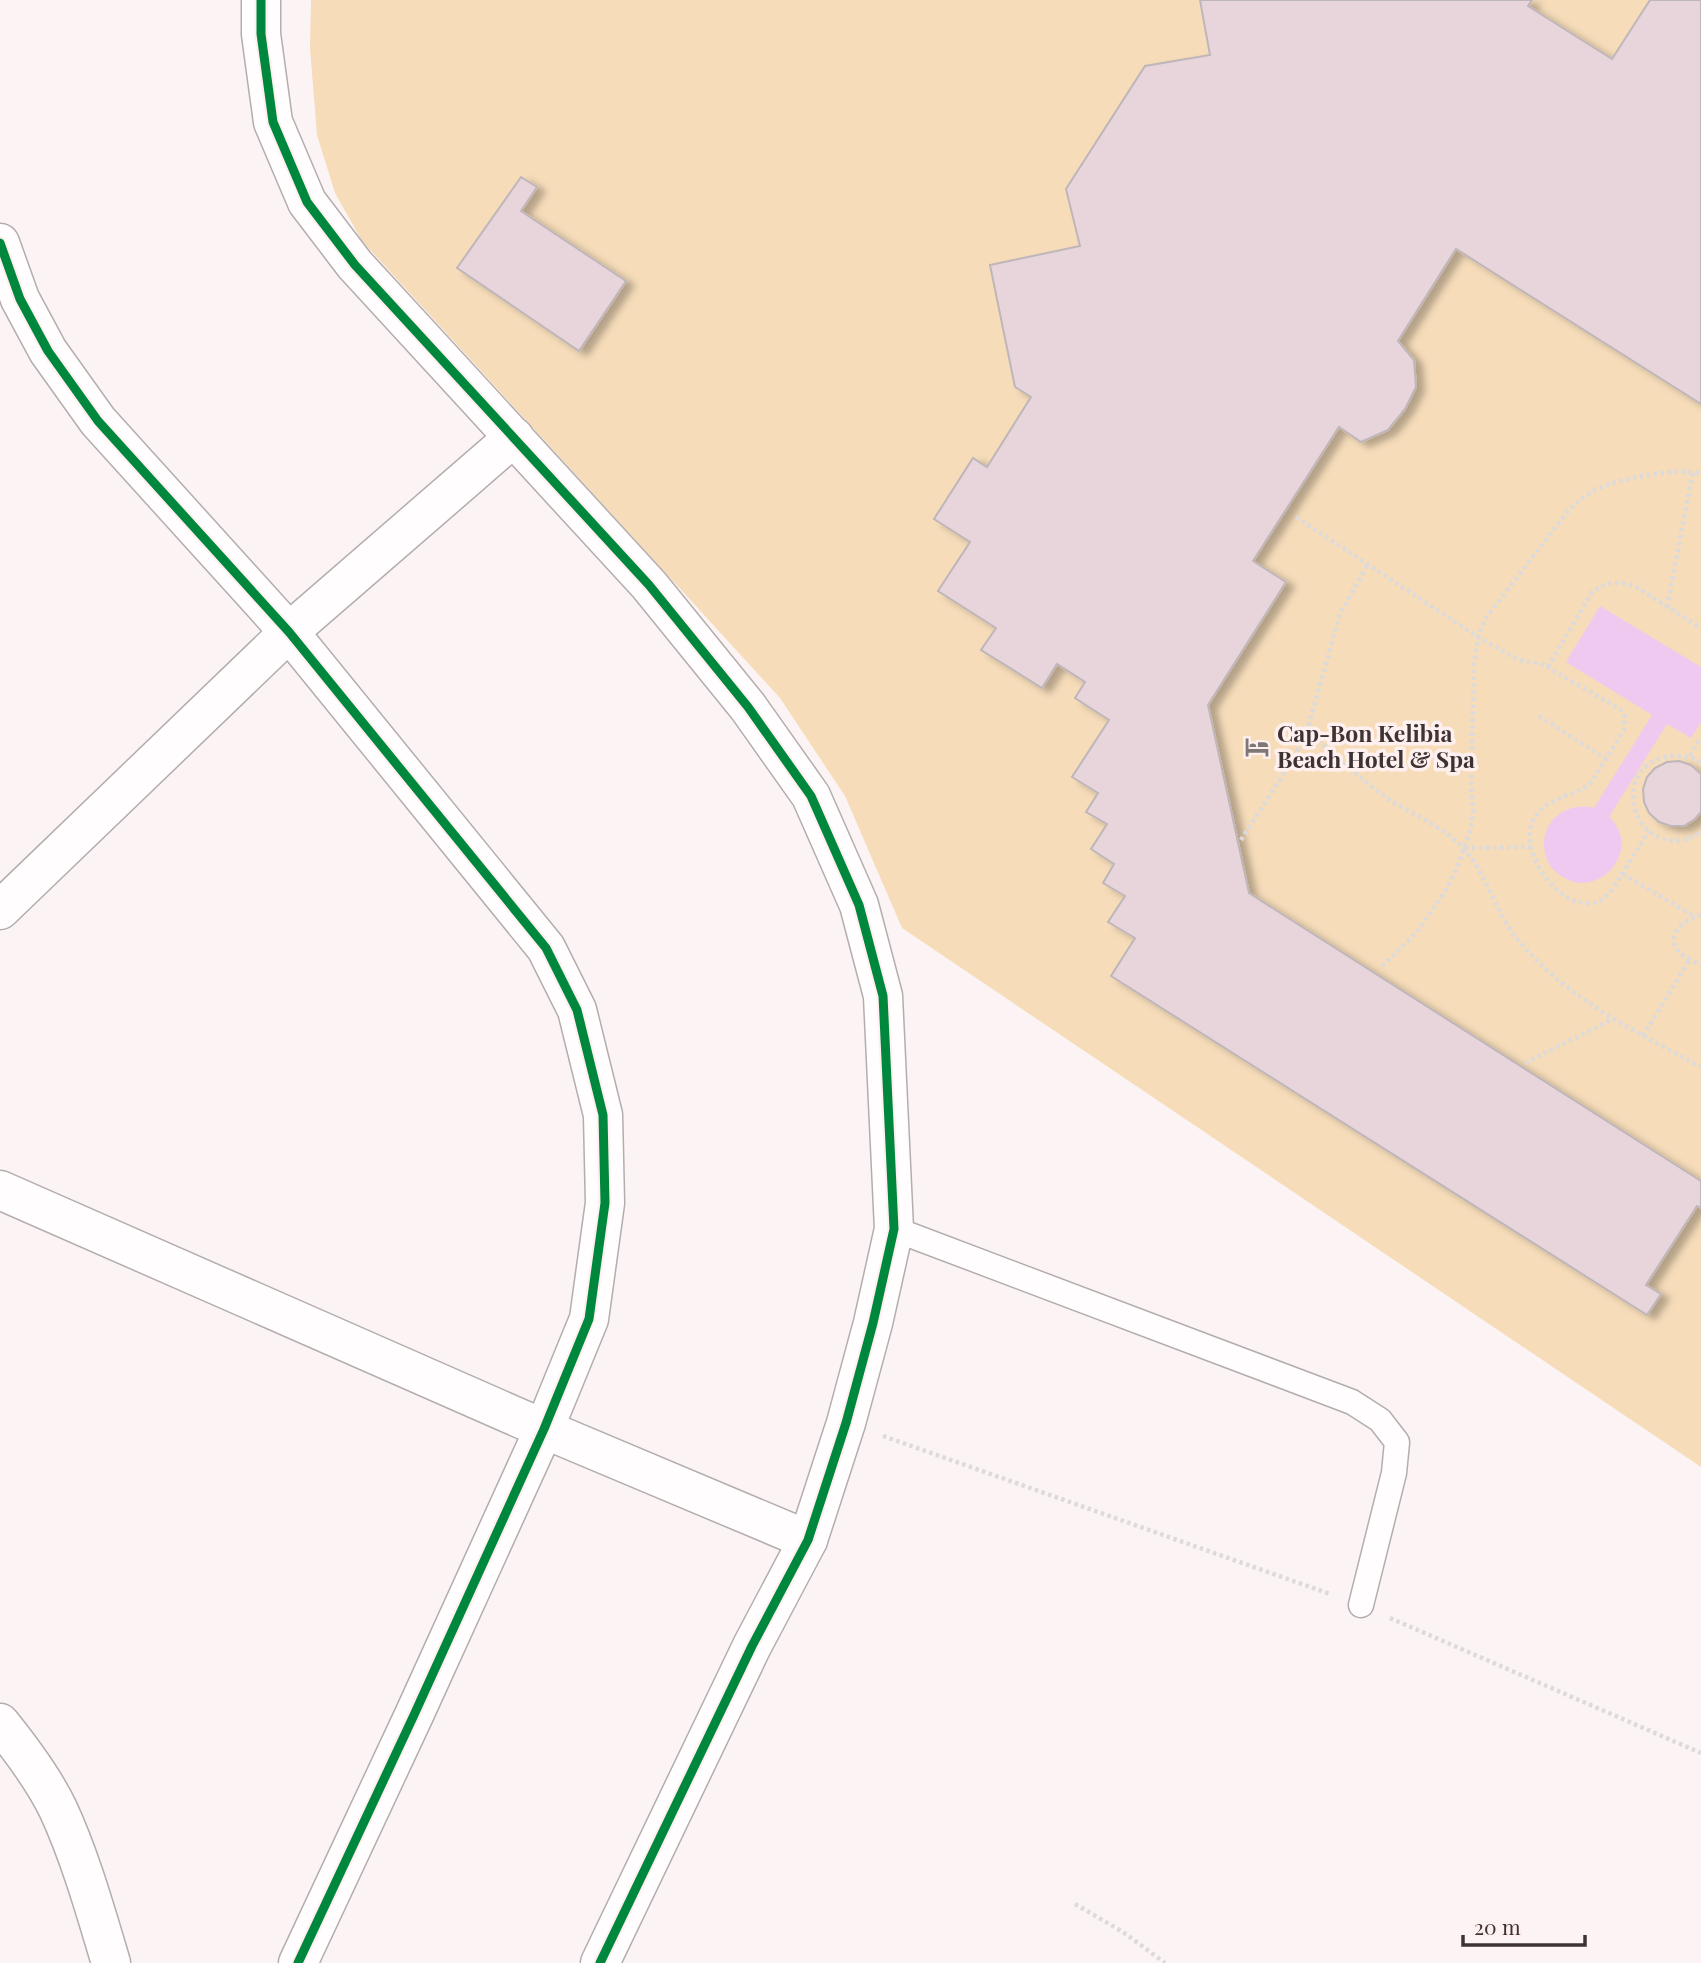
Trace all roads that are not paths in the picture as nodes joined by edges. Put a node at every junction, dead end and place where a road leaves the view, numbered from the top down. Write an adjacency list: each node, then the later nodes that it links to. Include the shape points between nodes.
1 (261, 0): 3 (street, via 273,122 307,202 355,265)
2 (0, 243): 4 (street, via 20,299 48,351 98,421)
3 (514, 437): 4 (street); 7 (street, via 649,585 748,707 811,796 859,905 883,996)
4 (289, 632): 5 (street); 8 (street, via 546,948 577,1010 603,1115 605,1203 589,1319)
5 (0, 910)
6 (0, 1189): 8 (street)
7 (894, 1229): 9 (street, via 846,1423); 10 (lane, via 1352,1402 1380,1420 1397,1442 1394,1473)
8 (544, 1429): 9 (street); 13 (street)
9 (808, 1540): 14 (street)
10 (1361, 1605)
11 (0, 1723): 12 (street, via 57,1807)
12 (111, 1963)
13 (298, 1963)
14 (600, 1963)

